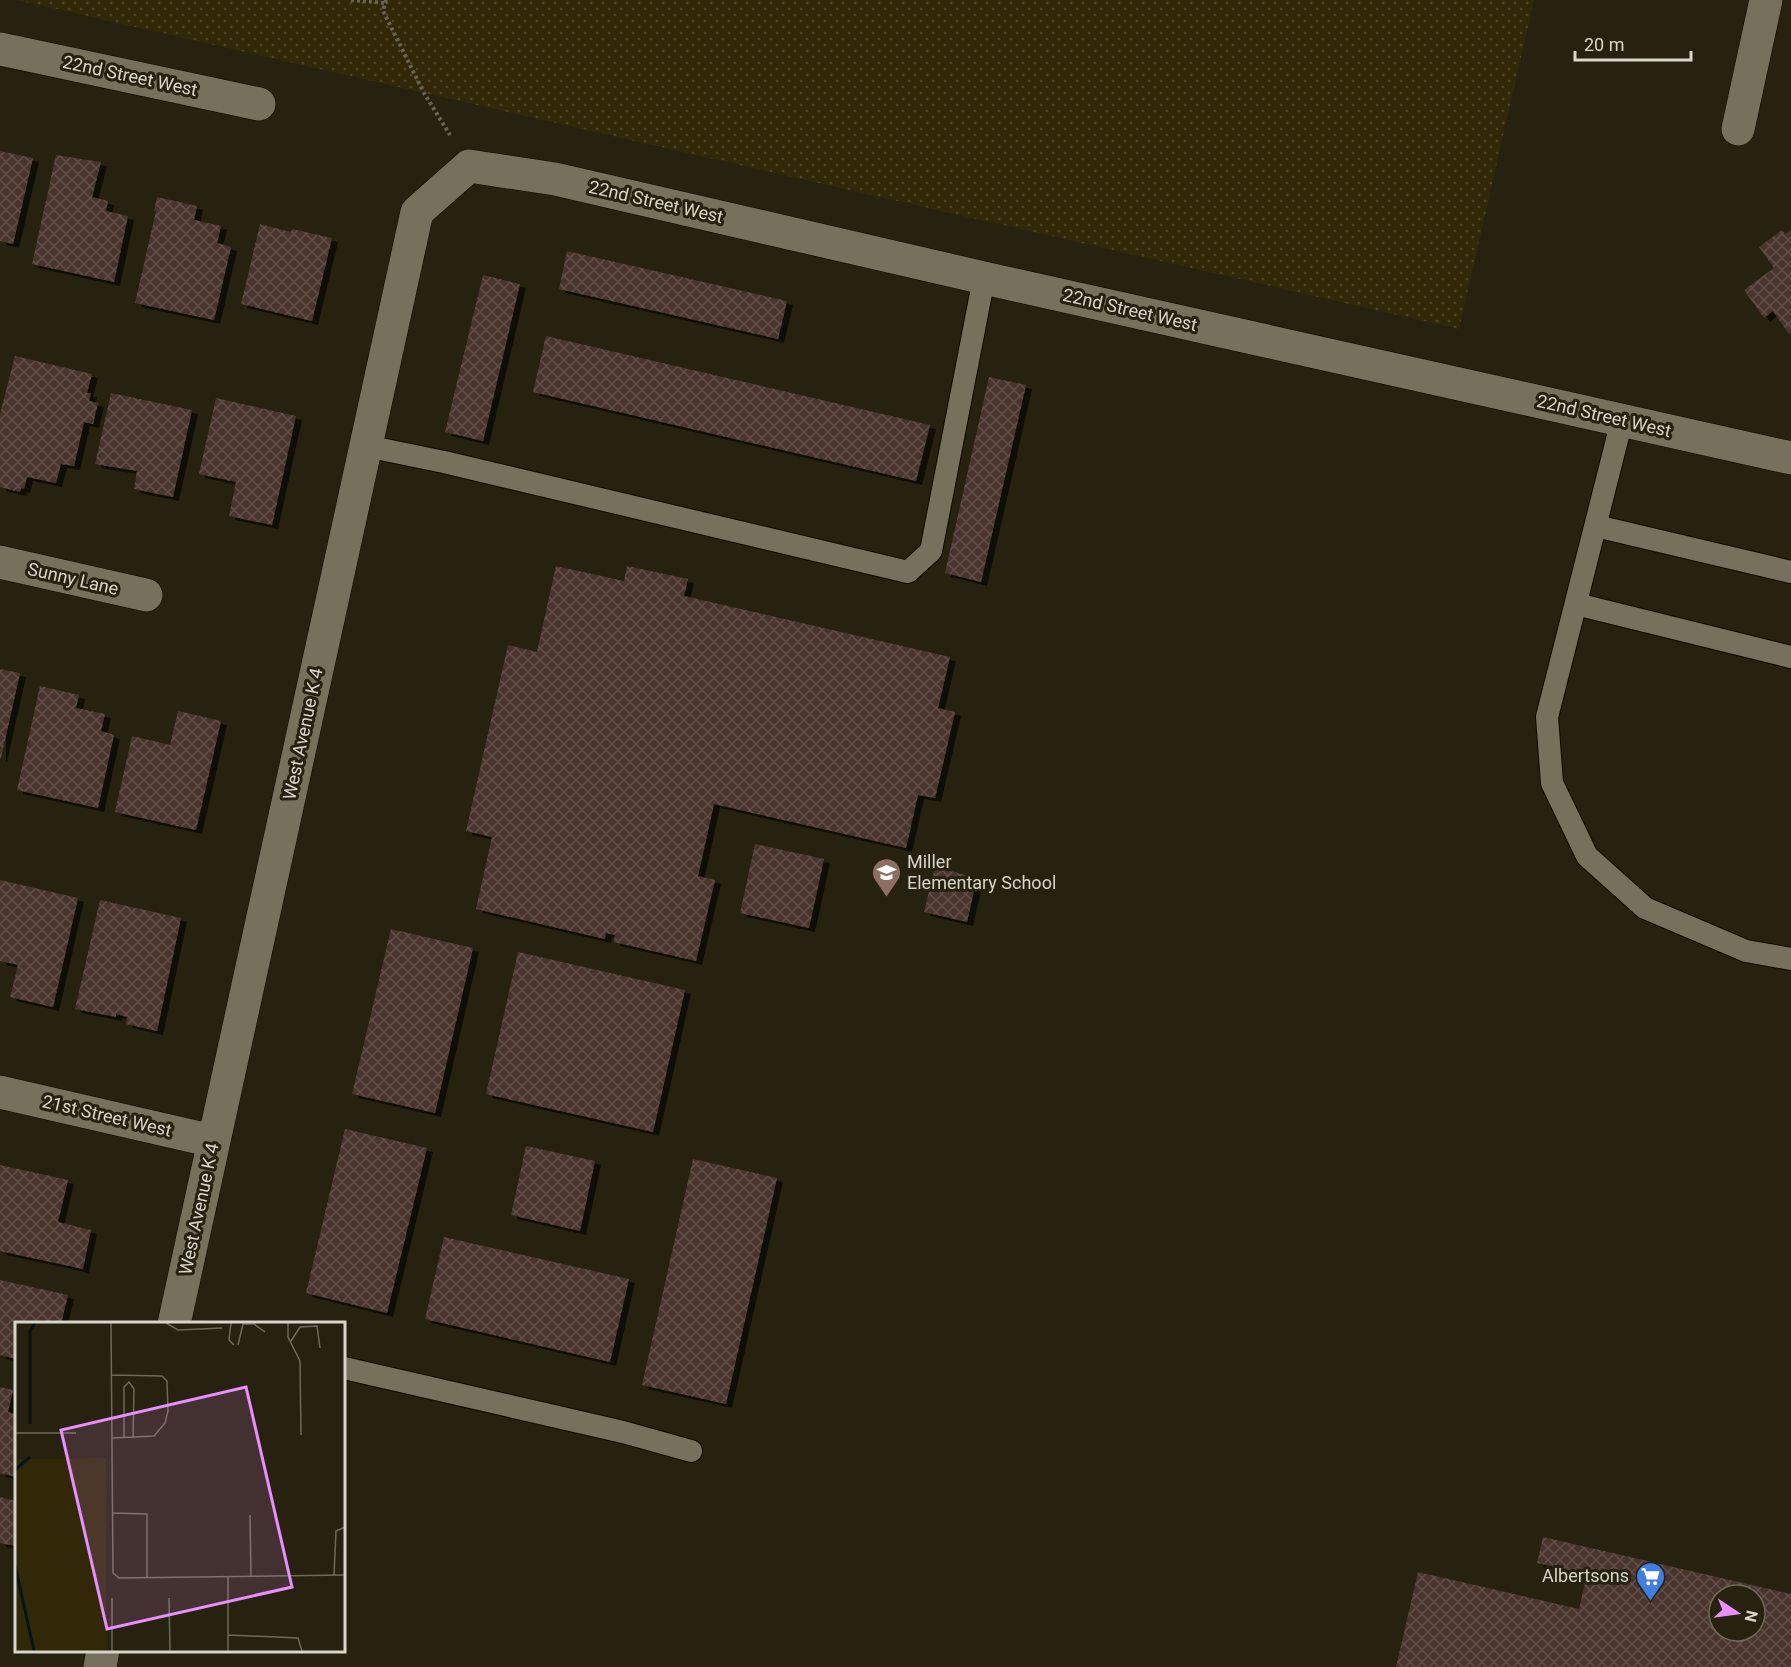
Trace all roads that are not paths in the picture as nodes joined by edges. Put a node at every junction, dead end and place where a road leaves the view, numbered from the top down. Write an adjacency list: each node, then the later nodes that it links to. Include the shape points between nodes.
1 (1766, 0): 4 (street)
2 (0, 49): 3 (street, 22nd Street West)
3 (259, 104)
4 (1738, 129)
5 (469, 166): 6 (street, 22nd Street West, via 555,179); 8 (street, West Avenue K 4, via 417,212)
6 (984, 278): 7 (street, 22nd Street West); 8 (lane, via 931,551 908,572)
7 (1622, 420): 9 (street, 22nd Street West); 10 (lane)
8 (366, 446): 18 (street, West Avenue K 4)
9 (1791, 458)
10 (1596, 526): 12 (lane); 14 (lane)
11 (0, 562): 13 (street, Sunny Lane)
12 (1791, 572)
13 (146, 595)
14 (1576, 604): 15 (lane); 16 (lane, via 1547,717 1552,783 1587,856 1645,908 1746,951)
15 (1791, 657)
16 (1791, 959)
17 (0, 1092): 18 (street, 21st Street West)
18 (213, 1142): 19 (street, West Avenue K 4)
19 (174, 1322)
20 (345, 1368): 21 (lane)
21 (691, 1450)
22 (103, 1652): 23 (street)
23 (100, 1667)

